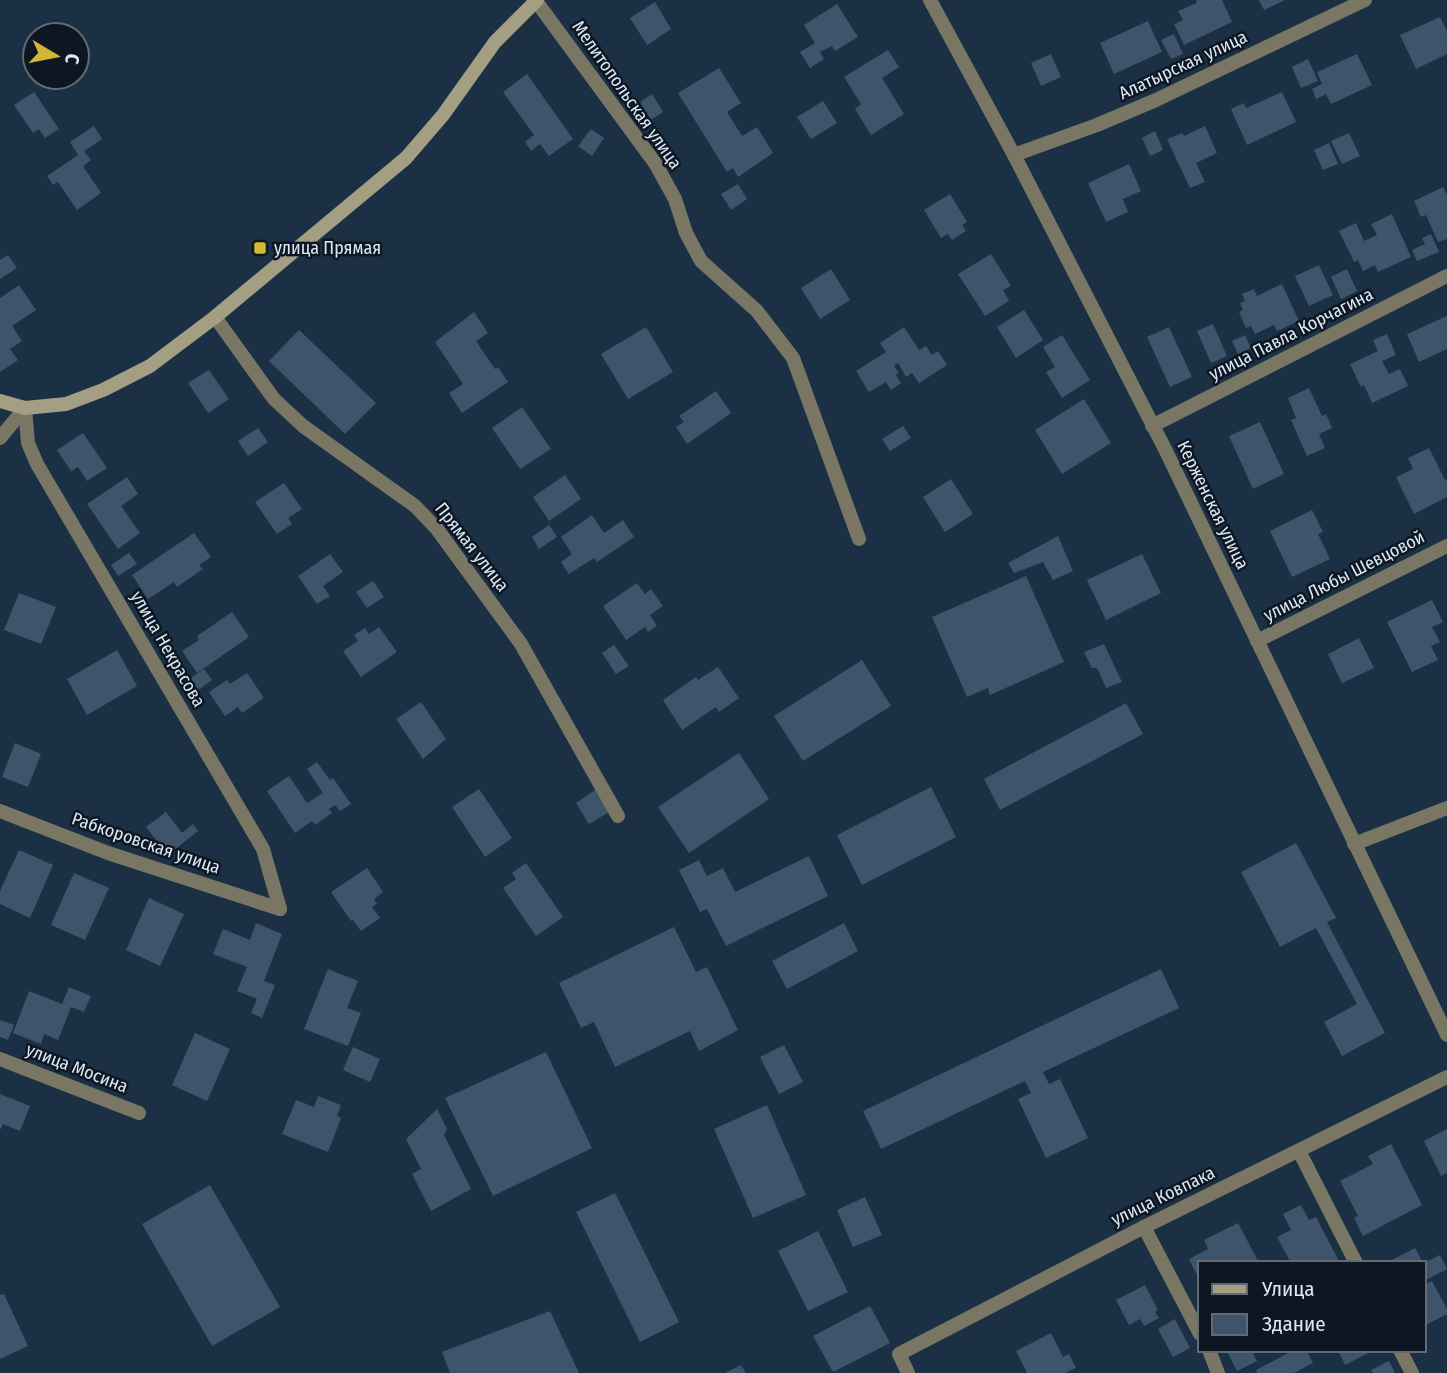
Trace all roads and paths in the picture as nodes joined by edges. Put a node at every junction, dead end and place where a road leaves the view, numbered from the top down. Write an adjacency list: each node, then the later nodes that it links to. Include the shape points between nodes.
1 (537, 0): 6 (street, via 495,42 406,158); 11 (street, Мелитопольская улица, via 654,163 701,261 757,311 793,358)
2 (930, 0): 4 (street, Керженская улица)
3 (1365, 0): 4 (street, Алатырская улица, via 1144,105)
4 (1014, 155): 9 (street, Керженская улица)
5 (1447, 276): 9 (street, улица Павла Корчагина)
6 (215, 317): 8 (street, via 150,366 103,390 66,404); 16 (street, Прямая улица, via 274,399 303,426 415,506 437,529 521,644)
7 (0, 401): 8 (street)
8 (25, 408): 10 (street); 18 (street, улица Некрасова, via 28,443 37,464 263,849)
9 (1152, 426): 13 (street, Керженская улица)
10 (0, 438)
11 (859, 539)
12 (1447, 546): 13 (street, улица Любы Шевцовой)
13 (1257, 641): 17 (street, Керженская улица)
14 (1447, 808): 17 (street)
15 (0, 811): 18 (street, Рабкоровская улица, via 108,853)
16 (618, 816)
17 (1354, 844): 19 (street, Керженская улица)
18 (280, 909)
19 (1447, 1035)
20 (0, 1059): 22 (street, улица Мосина)
21 (1447, 1077): 23 (street, улица Ковпака)
22 (139, 1113)
23 (1299, 1151): 24 (street, улица Ковпака); 25 (street)
24 (1144, 1227): 26 (street); 29 (street, улица Ковпака, via 899,1354)
25 (1355, 1261)
26 (1198, 1330)
27 (1210, 1352): 30 (street)
28 (1401, 1352): 31 (street)
29 (908, 1373)
30 (1218, 1373)
31 (1412, 1373)

